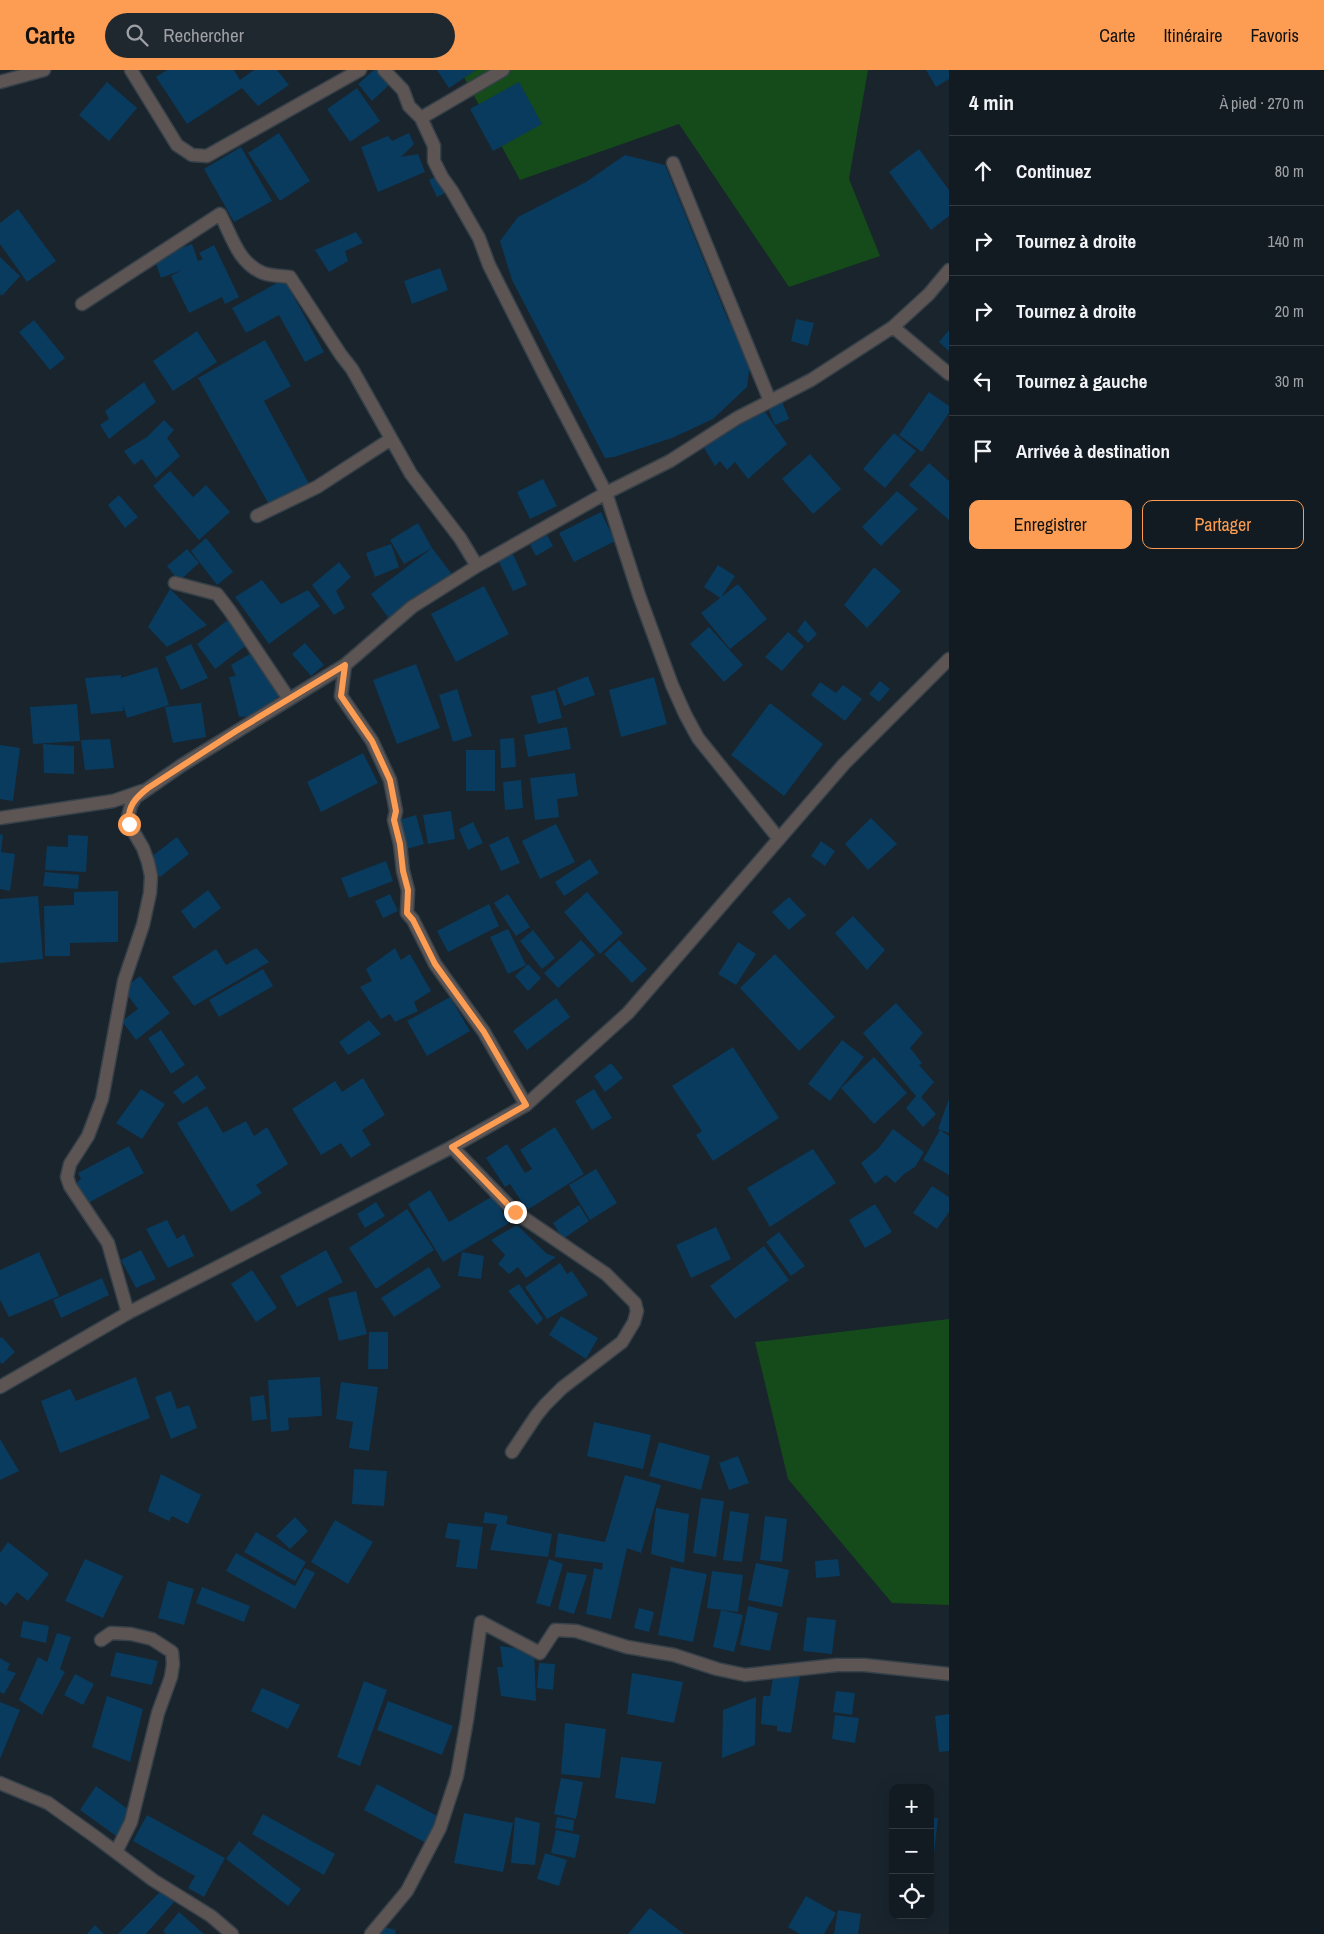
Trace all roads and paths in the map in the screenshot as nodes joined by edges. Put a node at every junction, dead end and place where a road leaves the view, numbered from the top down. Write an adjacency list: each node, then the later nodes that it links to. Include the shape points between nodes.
1 (44, 70): 6 (street)
2 (131, 70): 3 (street, via 177,146 192,155 207,156)
3 (360, 70)
4 (384, 70): 7 (street, via 403,90 409,106)
5 (503, 70): 7 (street)
6 (0, 82)
7 (421, 118): 15 (street, via 434,146 434,161 479,238 489,265)
8 (673, 163): 13 (street)
9 (949, 270): 11 (street, via 929,294)
10 (82, 304): 14 (street, via 220,214 237,251 247,264 264,274 290,277 352,369)
11 (893, 327): 12 (street); 13 (street, via 811,380)
12 (949, 374)
13 (770, 401): 15 (street, via 670,461)
14 (391, 439): 16 (street, via 317,487); 17 (street)
15 (606, 493): 17 (street); 24 (street, via 638,595 685,714 698,738)
16 (258, 516)
17 (476, 566): 20 (street, via 412,607)
18 (175, 583): 21 (street, via 217,594)
19 (949, 659): 24 (street, via 844,764)
20 (345, 665): 21 (street); 25 (street, via 341,696 372,741 390,780 396,811 394,820 408,890 407,913 435,964 484,1032)
21 (289, 699): 22 (street)
22 (148, 788): 23 (street, via 113,801); 27 (street, via 136,797 128,817 143,848 151,876 147,908 124,981 102,1099 88,1136 70,1164 68,1177 70,1186 108,1243)
23 (0, 818)
24 (779, 839): 25 (street, via 628,1013)
25 (526, 1105): 26 (street)
26 (452, 1147): 27 (street); 29 (street, via 515,1212 606,1274 635,1303 637,1311 622,1342 562,1388 536,1416)
27 (128, 1313): 28 (street)
28 (0, 1387)
29 (512, 1452)
30 (101, 1640): 33 (street, via 112,1633 152,1639 172,1652 173,1664 131,1822)
31 (949, 1674): 35 (street, via 836,1665 745,1675 569,1630 555,1630 540,1653 481,1622 457,1776 440,1828 407,1890)
32 (0, 1784): 33 (street, via 48,1803)
33 (116, 1852): 34 (street, via 153,1880 211,1916)
34 (232, 1934)
35 (371, 1934)

